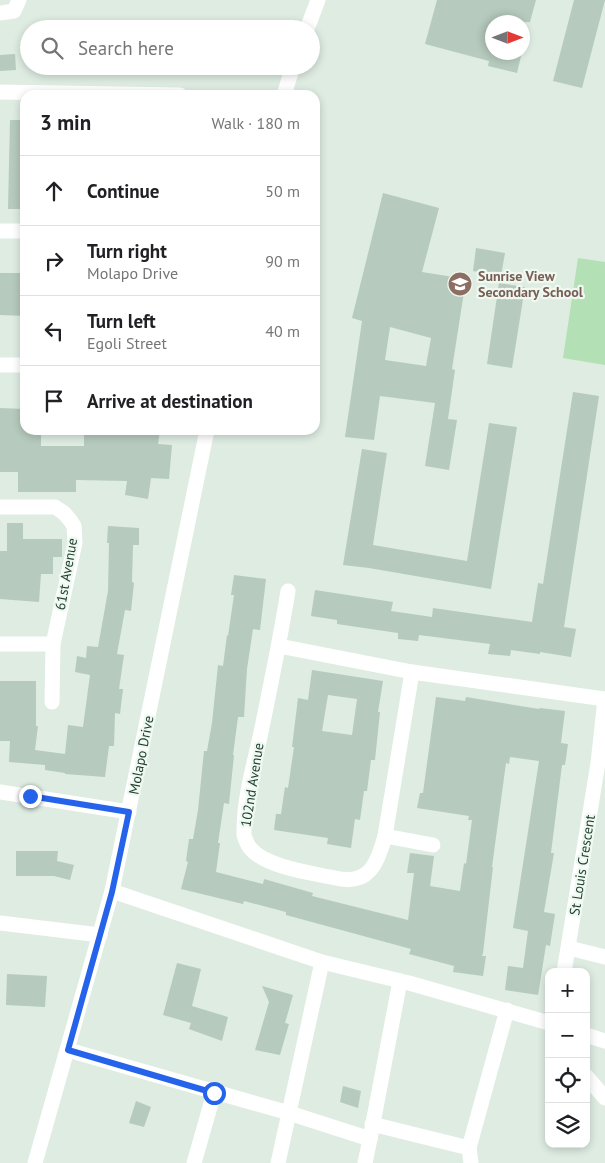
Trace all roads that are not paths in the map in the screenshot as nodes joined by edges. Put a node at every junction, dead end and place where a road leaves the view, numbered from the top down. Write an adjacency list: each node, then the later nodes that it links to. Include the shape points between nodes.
1 (20, 0): 3 (street, via 14,11)
2 (318, 0): 4 (street)
3 (0, 13)
4 (310, 20)
5 (290, 75): 6 (street)
6 (285, 90)
7 (0, 92): 8 (street)
8 (20, 92)
9 (0, 231): 10 (street)
10 (20, 231)
11 (0, 365): 12 (street)
12 (20, 365)
13 (206, 435): 24 (street, Molapo Drive)
14 (0, 507): 17 (street, 61st Avenue, via 55,507 74,526 75,543)
15 (288, 591): 18 (street, 102nd Avenue)
16 (0, 644): 17 (street)
17 (53, 644): 21 (street, 61st Avenue)
18 (279, 646): 19 (street); 25 (street, 102nd Avenue, via 246,802 243,834 250,848 270,863 343,880 358,879 372,870)
19 (412, 672): 20 (street); 25 (street, 102nd Avenue)
20 (605, 699): 22 (street, St Louis Crescent)
21 (52, 702)
22 (602, 763): 30 (street, St Louis Crescent)
23 (0, 792): 24 (street)
24 (129, 812): 27 (street, Molapo Drive)
25 (385, 836): 26 (street)
26 (433, 845)
27 (112, 892): 29 (street, Molapo Drive); 32 (street)
28 (0, 923): 29 (street)
29 (100, 935): 39 (street, Molapo Drive)
30 (569, 948): 31 (street); 33 (street, St Louis Crescent)
31 (605, 956)
32 (322, 962): 34 (street); 43 (street)
33 (565, 968)
34 (400, 981): 35 (street); 44 (street)
35 (507, 1010): 36 (street); 45 (street)
36 (545, 1022)
37 (590, 1035): 38 (street)
38 (605, 1041)
39 (68, 1050): 41 (street); 46 (street, Molapo Drive)
40 (590, 1081): 42 (street)
41 (214, 1093): 43 (street); 47 (street)
42 (605, 1098)
43 (289, 1113): 44 (street); 48 (street)
44 (371, 1132): 45 (street); 49 (street)
45 (470, 1155)
46 (35, 1163)
47 (194, 1163)
48 (278, 1163)
49 (365, 1163)

